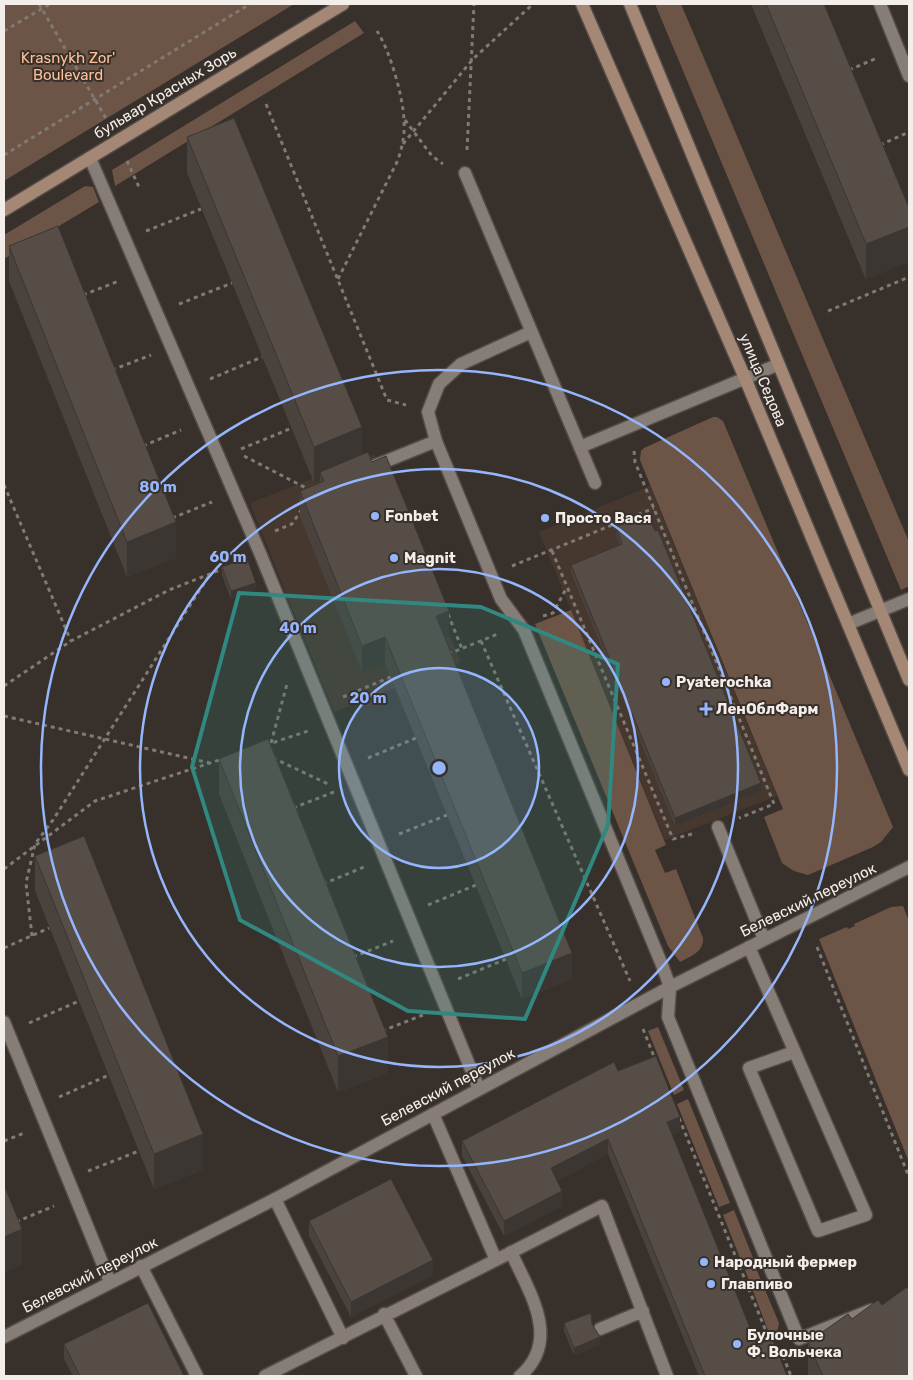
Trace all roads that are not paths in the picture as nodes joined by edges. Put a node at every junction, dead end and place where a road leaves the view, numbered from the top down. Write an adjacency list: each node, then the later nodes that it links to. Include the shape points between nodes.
1 (343, 4): 6 (main road, бульвар Красных Зорь)
2 (582, 4): 11 (main road, улица Седова)
3 (630, 4): 10 (main road, улица Седова)
4 (880, 4): 5 (street)
5 (909, 76)
6 (90, 158): 8 (main road, бульвар Красных Зорь); 28 (street, via 260,553)
7 (465, 173): 9 (street)
8 (4, 210)
9 (531, 332): 12 (street, via 461,364 439,384 428,412); 13 (street)
10 (778, 365): 11 (street); 17 (main road, улица Седова)
11 (745, 378): 13 (street); 18 (main road, улица Седова)
12 (436, 441): 14 (street); 25 (street, via 501,599 520,625)
13 (580, 447): 15 (street)
14 (358, 473)
15 (595, 484)
16 (909, 599): 17 (street)
17 (880, 610): 18 (street); 19 (main road, улица Седова)
18 (848, 624): 20 (main road, улица Седова)
19 (909, 680)
20 (909, 770)
21 (718, 827): 23 (street)
22 (909, 868): 23 (street, Белевский переулок)
23 (764, 939): 24 (street, Белевский переулок)
24 (749, 947): 25 (street, Белевский переулок); 27 (street)
25 (670, 987): 28 (street, Белевский переулок); 35 (street, via 668,1017 800,1339)
26 (6, 1027): 34 (street)
27 (794, 1052): 27 (street, via 866,1215 818,1231 749,1068)
28 (479, 1089): 29 (street, Белевский переулок)
29 (433, 1114): 30 (street, Белевский переулок); 32 (street)
30 (275, 1198): 33 (street, Белевский переулок); 40 (street)
31 (511, 1252): 32 (street); 36 (street, via 602,1206); 44 (street, via 538,1313 541,1331 539,1349 532,1366)
32 (496, 1260): 37 (street)
33 (141, 1266): 34 (street, Белевский переулок); 41 (street)
34 (110, 1282): 39 (street, Белевский переулок)
35 (882, 1306)
36 (643, 1311): 38 (street); 45 (street)
37 (384, 1314): 40 (street); 43 (street)
38 (600, 1329)
39 (4, 1337)
40 (343, 1338): 42 (street)
41 (197, 1376)
42 (265, 1376)
43 (416, 1376)
44 (520, 1376)
45 (667, 1376)

